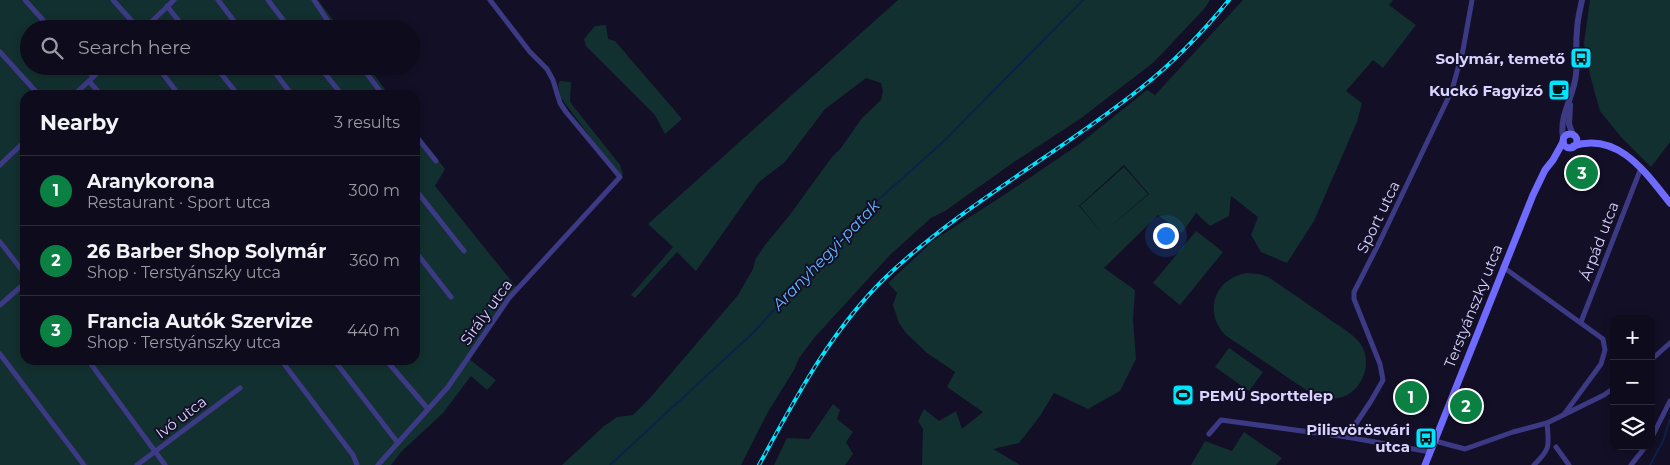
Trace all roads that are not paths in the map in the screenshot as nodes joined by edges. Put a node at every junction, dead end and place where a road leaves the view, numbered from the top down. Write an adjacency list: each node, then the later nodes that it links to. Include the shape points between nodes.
1 (25, 0): 11 (street)
2 (113, 0): 12 (street)
3 (174, 0): 10 (street)
4 (218, 0): 15 (street)
5 (268, 0): 16 (street)
6 (314, 0): 17 (street)
7 (490, 0): 69 (street, Sirály utca, via 547,69 566,112 620,177 509,298 448,387)
8 (1472, 0): 74 (street, Sport utca, via 1452,90 1354,292 1383,380)
9 (1582, 0): 37 (street, via 1577,30 1577,73)
10 (167, 6): 13 (street); 14 (street)
11 (43, 20)
12 (131, 20)
13 (153, 20)
14 (178, 20)
15 (233, 20)
16 (283, 20)
17 (328, 20)
18 (0, 52): 19 (street)
19 (20, 74)
20 (21, 75): 29 (street)
21 (89, 75): 28 (street)
22 (95, 75): 28 (street)
23 (164, 75): 32 (street)
24 (222, 75): 33 (street)
25 (277, 75): 34 (street)
26 (326, 75): 35 (street)
27 (367, 75): 36 (street)
28 (91, 79): 30 (street); 31 (street)
29 (34, 90)
30 (79, 90)
31 (98, 90)
32 (175, 90)
33 (234, 90)
34 (288, 90)
35 (338, 90)
36 (379, 90)
37 (1572, 95): 38 (street, via 1568,113); 39 (street, via 1564,114)
38 (1574, 136): 39 (main road, via 1567,134); 41 (main road); 43 (main road, via 1576,144)
39 (1563, 140): 43 (main road, via 1567,147); 44 (main road, Terstyánszky utca)
40 (420, 141): 45 (street)
41 (1595, 143): 43 (main road); 47 (main road, via 1615,147)
42 (20, 146): 46 (street)
43 (1572, 147): 44 (main road, Terstyánszky utca)
44 (1553, 160): 53 (main road, Terstyánszky utca, via 1540,180)
45 (436, 161)
46 (0, 165)
47 (1641, 168): 49 (main road); 58 (street, Árpád utca)
48 (420, 195): 51 (street)
49 (1670, 203)
50 (0, 242): 54 (street)
51 (464, 251)
52 (420, 257): 56 (street)
53 (1504, 267): 58 (street); 75 (main road, Terstyánszky utca)
54 (20, 268)
55 (20, 287): 57 (street)
56 (451, 297)
57 (0, 304)
58 (1581, 322): 70 (street, via 1603,339 1604,350 1601,364)
59 (1669, 346): 61 (street)
60 (0, 354): 81 (street)
61 (1655, 357)
62 (92, 365): 79 (street)
63 (285, 365): 84 (street, via 353,455)
64 (338, 365): 76 (street)
65 (390, 365): 69 (street)
66 (240, 388): 79 (street, Ivó utca)
67 (1610, 391): 70 (street)
68 (1670, 401): 72 (street)
69 (428, 409): 76 (street, Sirály utca)
70 (1565, 413): 71 (street)
71 (1547, 423): 75 (street, via 1465,449); 87 (street, via 1547,451)
72 (1655, 431)
73 (1209, 434): 74 (street, via 1221,420)
74 (1347, 438): 80 (street)
75 (1434, 441): 80 (main road, Terstyánszky utca)
76 (398, 443): 85 (street, Sirály utca)
77 (1556, 447): 88 (street)
78 (1643, 450): 89 (street)
79 (155, 452): 82 (street, Ivó utca); 83 (street)
80 (1430, 452): 86 (main road, Terstyánszky utca)
81 (84, 465)
82 (137, 465)
83 (165, 465)
84 (357, 465)
85 (378, 465)
86 (1425, 465)
87 (1534, 465)
88 (1569, 465)
89 (1631, 465)

